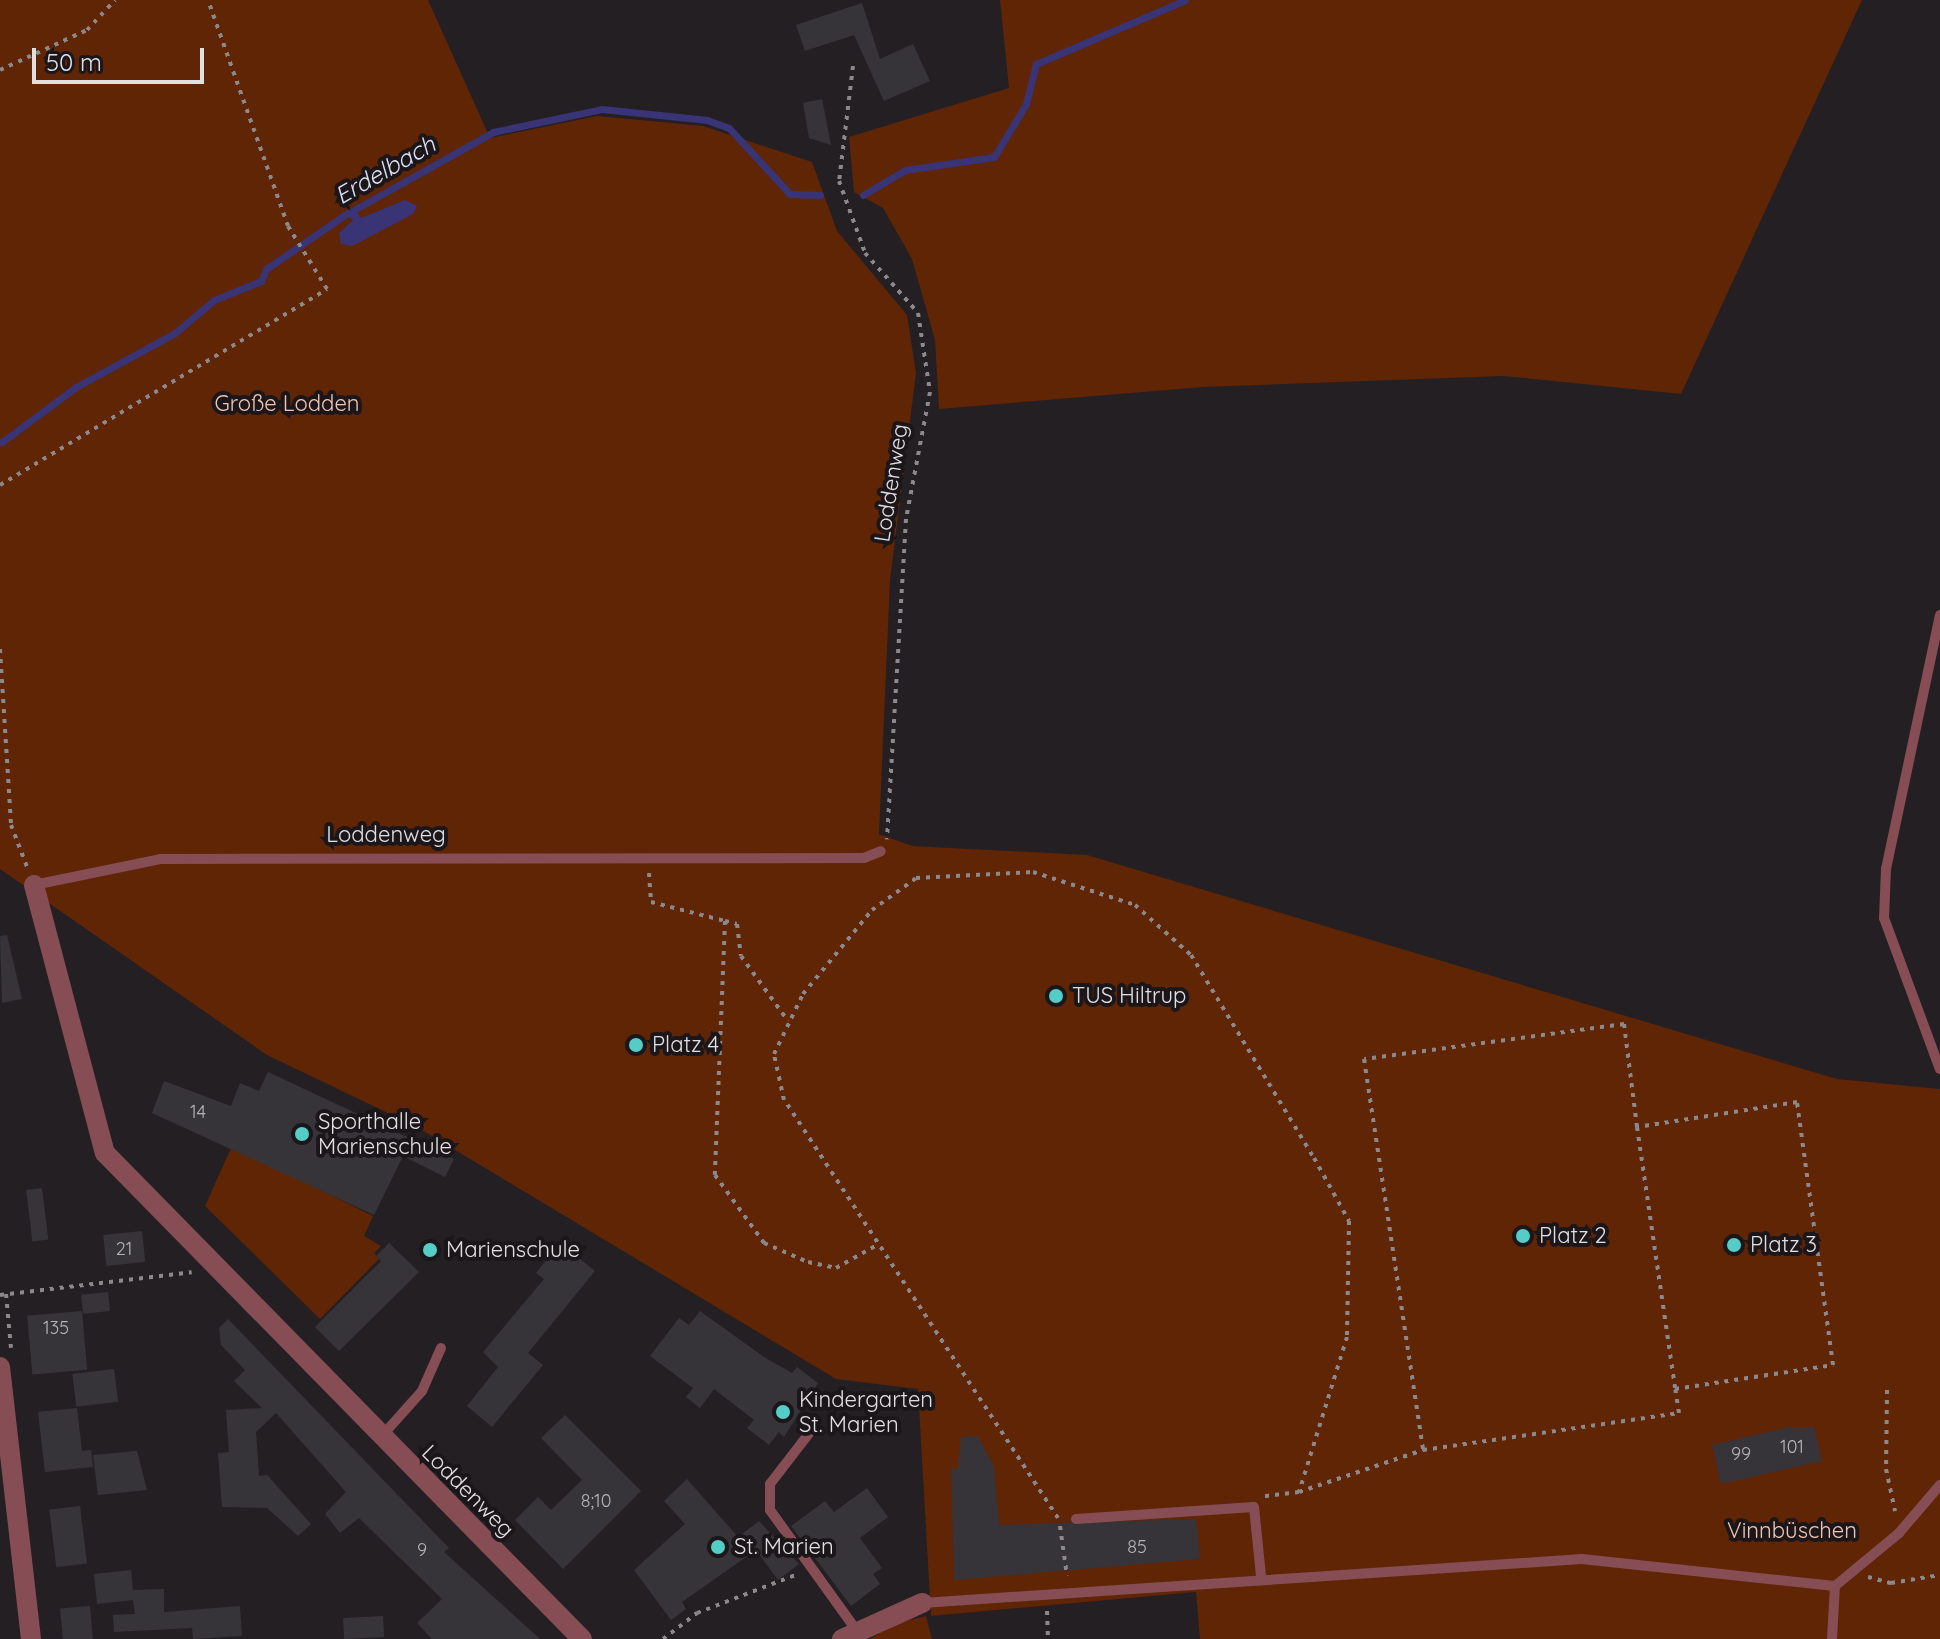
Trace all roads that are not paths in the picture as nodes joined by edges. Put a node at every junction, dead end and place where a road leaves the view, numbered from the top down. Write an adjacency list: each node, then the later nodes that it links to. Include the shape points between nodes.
1 (1940, 615): 4 (lane, via 1886,869 1884,918)
2 (881, 851): 3 (lane, Loddenweg, via 864,858 161,859)
3 (34, 885): 8 (street, Loddenweg, via 105,1153)
4 (1940, 1069)
5 (441, 1348): 8 (lane, via 422,1391)
6 (1, 1368): 15 (street)
7 (814, 1427): 14 (lane, via 770,1484 770,1510)
8 (381, 1437): 16 (street, Loddenweg)
9 (1940, 1485): 12 (lane, via 1899,1533)
10 (1074, 1516): 11 (lane, via 1254,1507)
11 (1261, 1576): 12 (lane, via 1582,1559); 13 (lane)
12 (1835, 1586): 17 (lane)
13 (922, 1603): 14 (street)
14 (849, 1635)
15 (31, 1639)
16 (582, 1639)
17 (1832, 1639)

